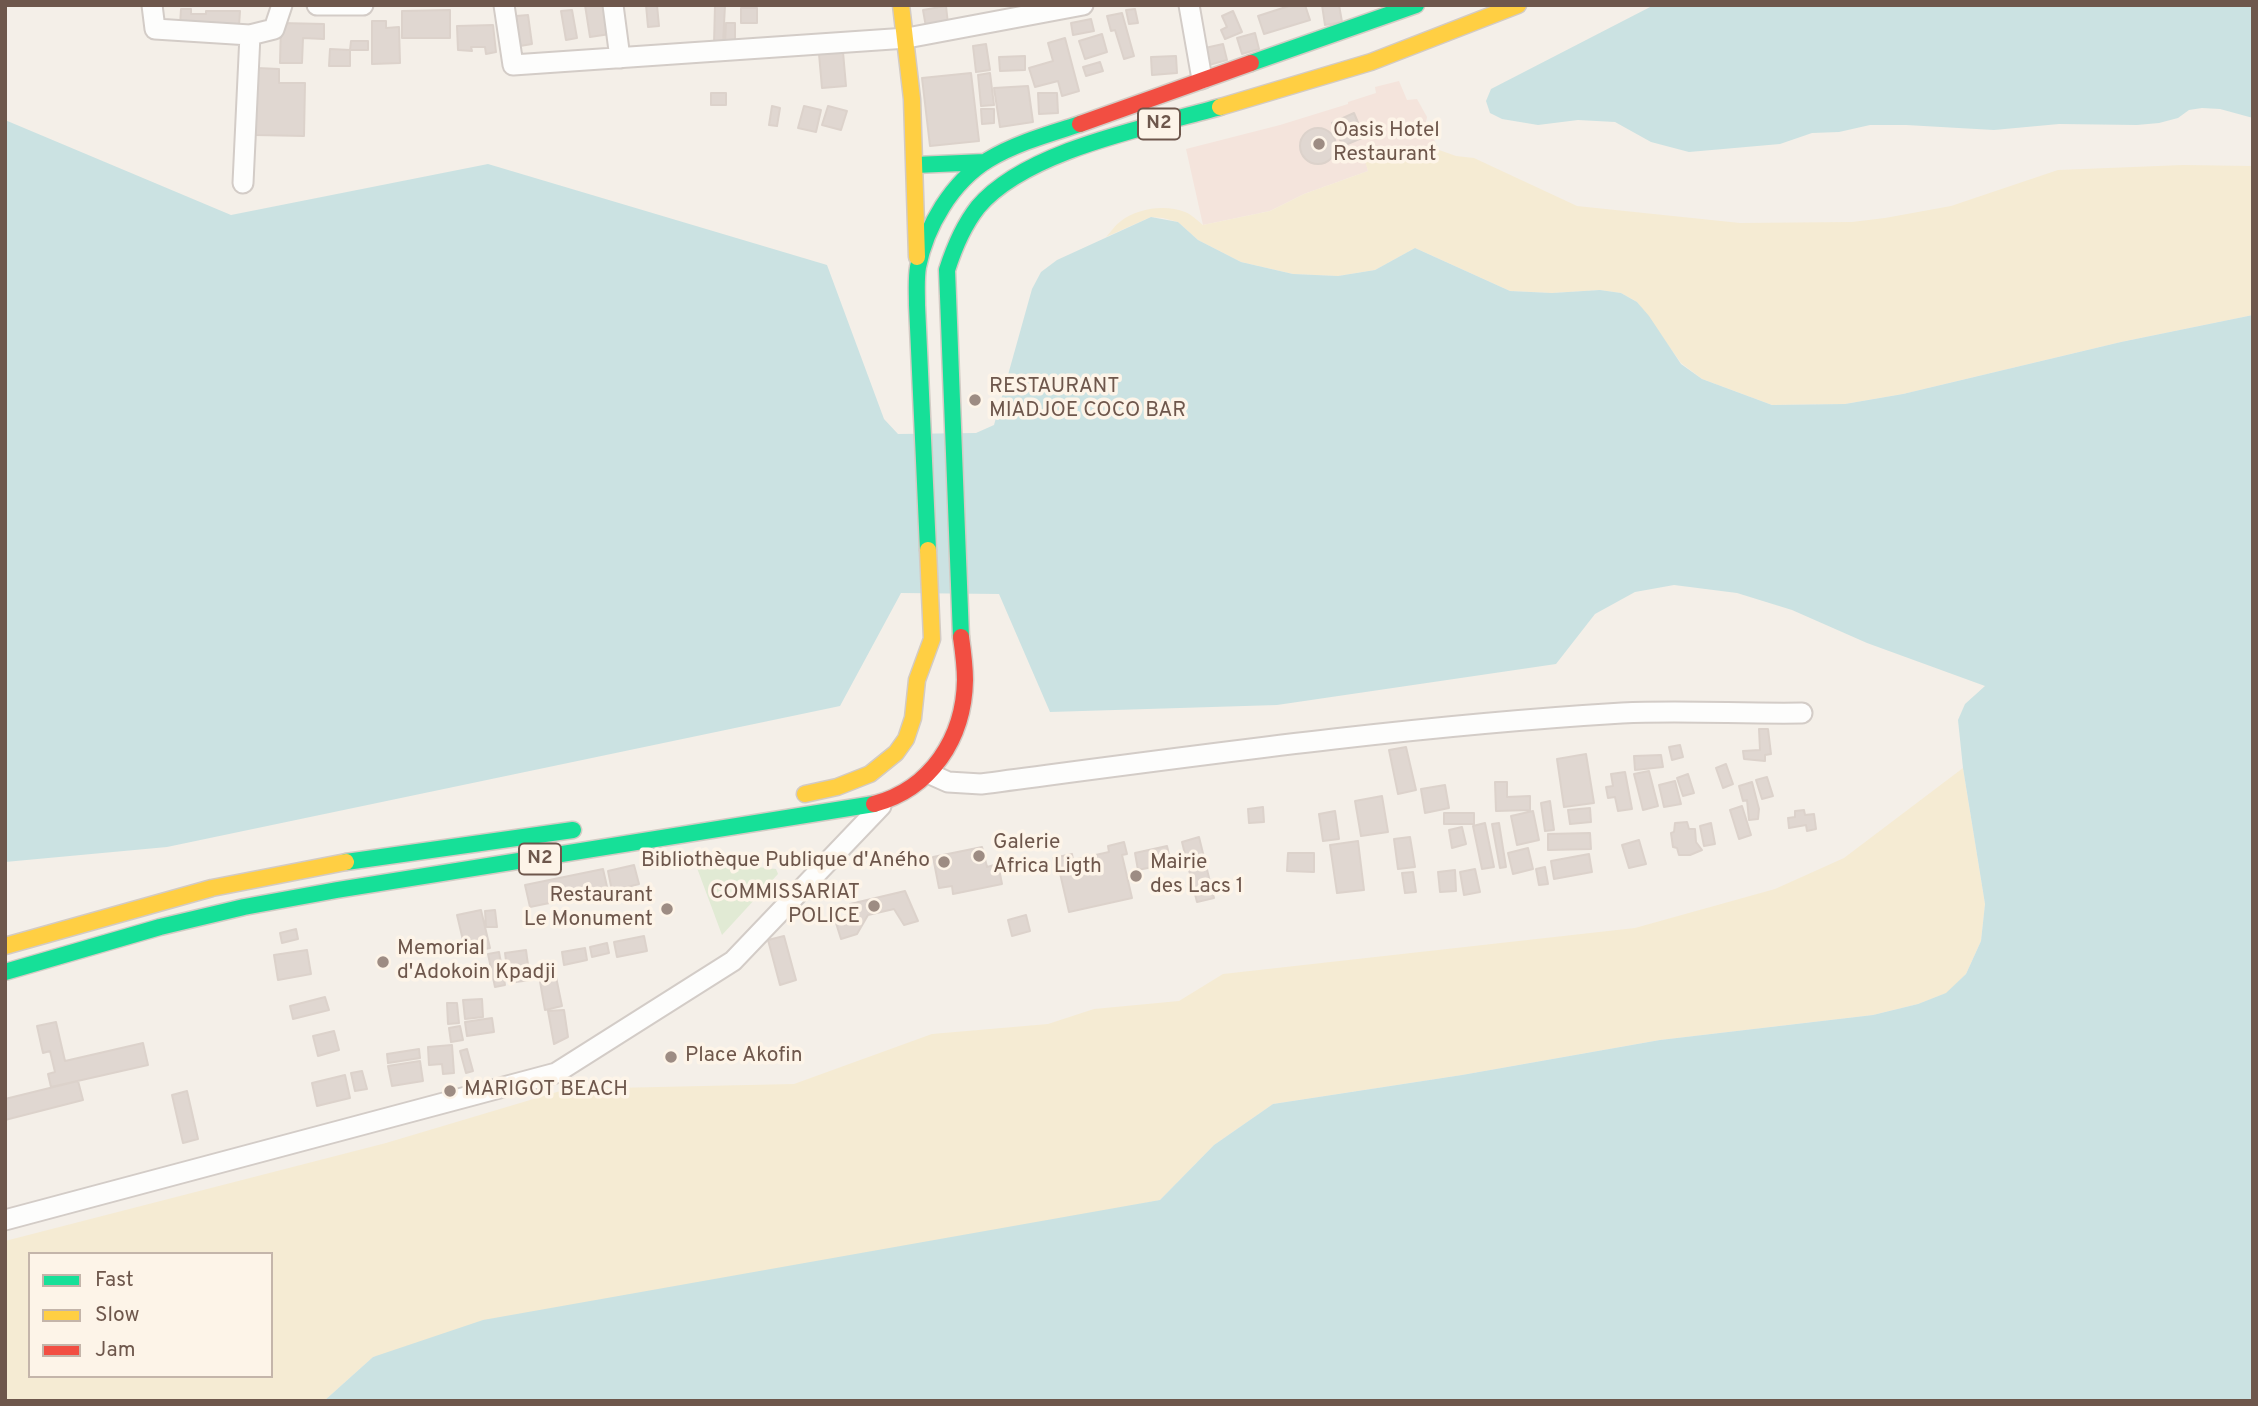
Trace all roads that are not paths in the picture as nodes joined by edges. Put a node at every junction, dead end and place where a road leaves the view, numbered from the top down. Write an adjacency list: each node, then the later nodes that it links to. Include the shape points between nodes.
1 (152, 5): 13 (street, via 155,29)
2 (282, 5): 13 (street, via 274,29)
3 (317, 5): 4 (street)
4 (363, 5)
5 (504, 5): 15 (street, via 513,65)
6 (613, 5): 15 (street)
7 (901, 5): 14 (main road)
8 (1083, 5): 12 (street)
9 (1189, 5): 16 (street)
10 (1416, 5): 16 (main road, N2)
11 (1518, 5): 22 (main road, N2, via 1349,69 1090,144 1017,176 971,216 954,245 947,270 965,681 956,735)
12 (1054, 8): 14 (street)
13 (250, 35): 19 (street)
14 (907, 38): 15 (street); 18 (main road)
15 (620, 58)
16 (1202, 79): 17 (main road, N2)
17 (985, 162): 18 (main road); 20 (main road, N2, via 943,205 929,231)
18 (915, 165): 20 (main road)
19 (243, 183)
20 (918, 269): 23 (main road, N2, via 932,639 916,683 912,726 904,743 876,772 824,791)
21 (1802, 713): 22 (street, via 1625,713 1486,724 1269,746 981,784 948,782)
22 (930, 774): 24 (main road, N2)
23 (784, 797)
24 (887, 801): 27 (main road, N2, via 244,907); 28 (street, via 733,961 556,1073)
25 (586, 828): 26 (main road, N2, via 240,881)
26 (5, 946)
27 (5, 972)
28 (5, 1220)

